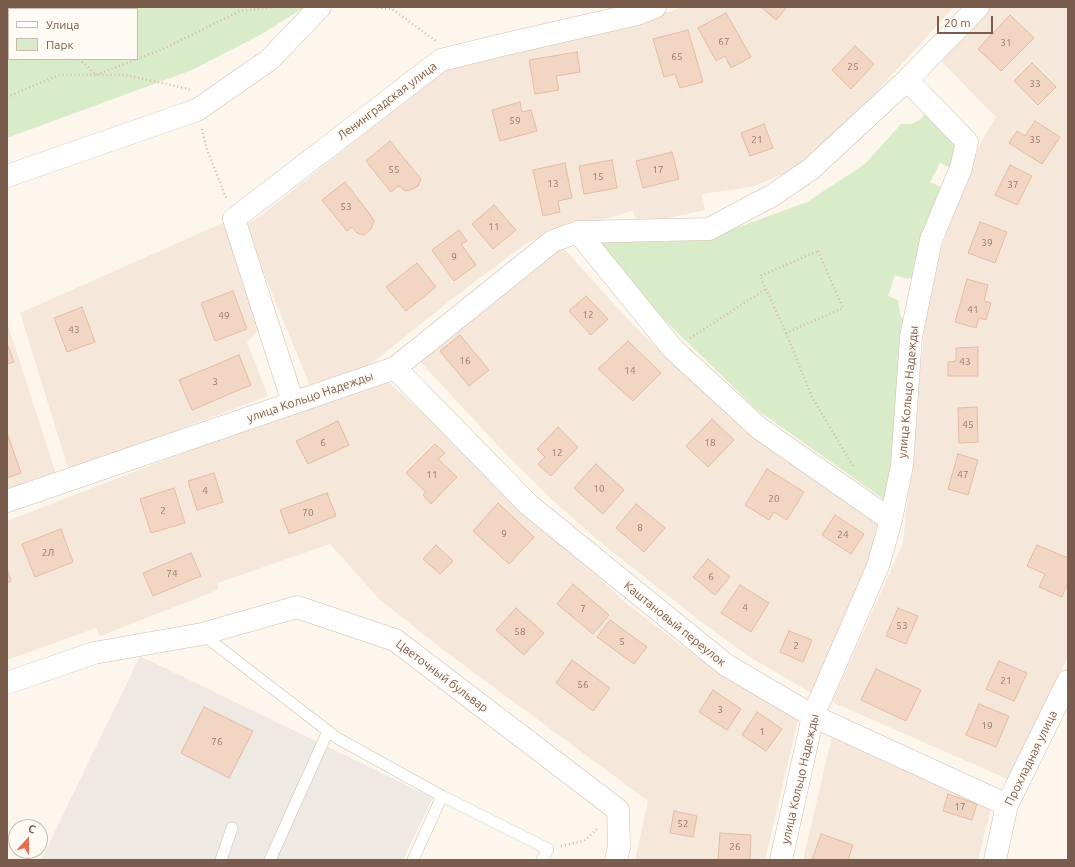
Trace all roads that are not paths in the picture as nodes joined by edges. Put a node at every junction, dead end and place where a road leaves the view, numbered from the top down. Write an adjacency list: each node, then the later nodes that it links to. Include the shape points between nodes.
1 (320, 7): 5 (street, via 268,60 197,110)
2 (655, 7): 8 (street, Ленинградская улица, via 637,14 441,60 234,219)
3 (978, 7): 4 (street, улица Кольцо Надежды)
4 (907, 80): 6 (street, улица Кольцо Надежды, via 812,170 773,195 709,228); 10 (street, улица Кольцо Надежды, via 967,142 961,168 931,240 913,329 902,465)
5 (7, 176)
6 (578, 232): 7 (street, улица Кольцо Надежды, via 552,241); 10 (street, via 673,349 759,428)
7 (395, 368): 8 (street, улица Кольцо Надежды); 14 (street, Каштановый переулок, via 529,505 726,665)
8 (293, 403): 9 (street, улица Кольцо Надежды)
9 (7, 501)
10 (891, 520): 14 (street, улица Кольцо Надежды, via 878,566)
11 (202, 634): 13 (street, Цветочный бульвар, via 94,653); 15 (lane); 23 (street, Цветочный бульвар, via 297,607 395,640 618,810 619,847)
12 (1068, 682): 17 (street, Прохладная улица)
13 (7, 683)
14 (813, 716): 17 (street, Каштановый переулок); 24 (street, улица Кольцо Надежды)
15 (328, 731): 16 (lane); 20 (lane)
16 (442, 796): 21 (lane); 22 (lane, via 548,849)
17 (1007, 805): 25 (street, Прохладная улица)
18 (232, 828): 19 (lane)
19 (221, 860)
20 (270, 860)
21 (413, 860)
22 (542, 860)
23 (616, 860)
24 (781, 860)
25 (995, 860)

